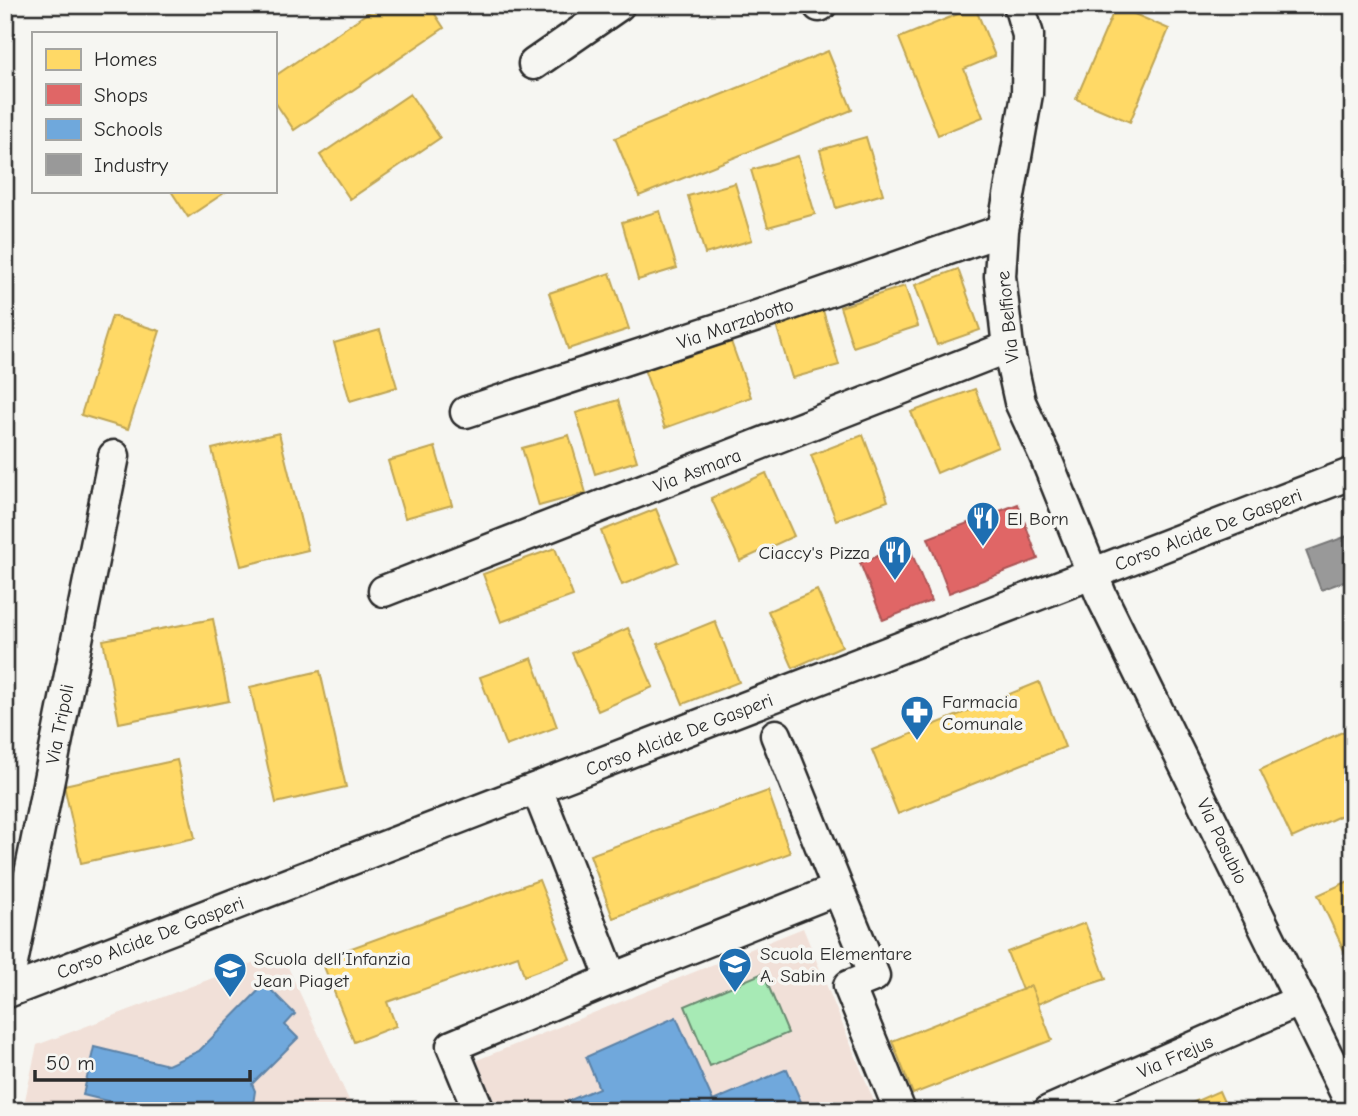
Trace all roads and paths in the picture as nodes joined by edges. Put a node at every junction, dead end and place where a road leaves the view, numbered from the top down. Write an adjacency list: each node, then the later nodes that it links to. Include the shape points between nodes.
1 (619, 5): 3 (street)
2 (1019, 5): 4 (street, Via Belfiore, via 1028,35 1027,94)
3 (534, 64)
4 (1003, 230): 5 (street, Via Belfiore, via 1000,276); 6 (street, Via Marzabotto)
5 (1008, 347): 9 (street, Via Belfiore, via 1020,402); 10 (street, Via Asmara)
6 (467, 412)
7 (114, 456): 15 (street, Via Tripoli)
8 (1353, 473): 9 (street, Corso Alcide De Gasperi)
9 (1092, 574): 12 (street, Corso Alcide De Gasperi); 16 (street, Via Pasubio)
10 (384, 591)
11 (776, 735): 13 (street)
12 (537, 789): 14 (street); 15 (street, Corso Alcide De Gasperi)
13 (838, 889): 14 (street); 19 (street, via 874,976 849,986)
14 (612, 979): 18 (street, via 452,1046)
15 (5, 993)
16 (1301, 1000): 17 (street, Via Pasubio); 20 (street, Via Frejus)
17 (1353, 1108)
18 (479, 1111)
19 (900, 1111)
20 (1049, 1111)

